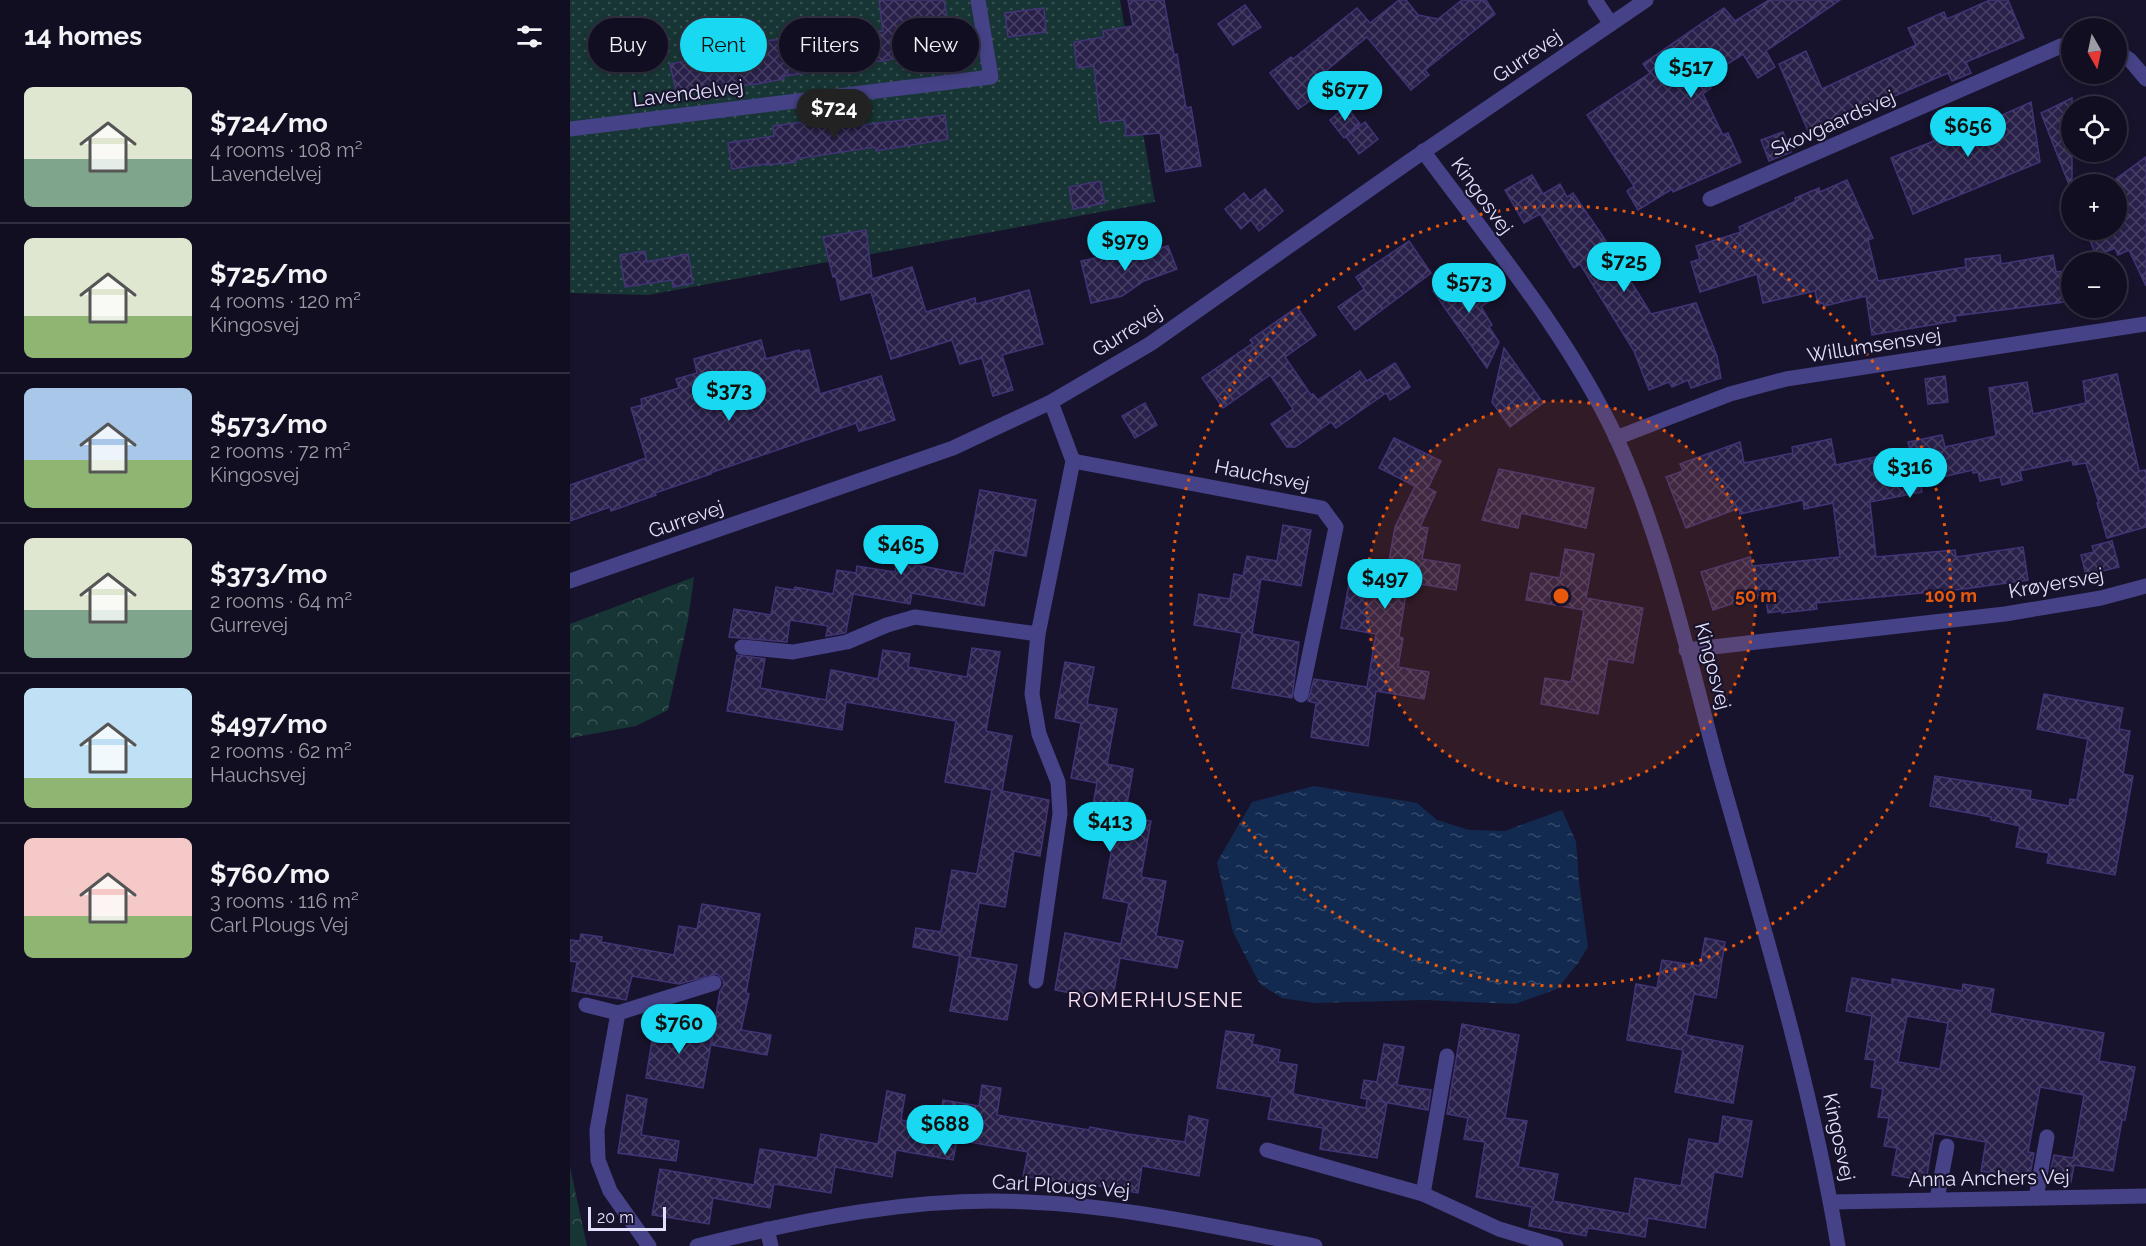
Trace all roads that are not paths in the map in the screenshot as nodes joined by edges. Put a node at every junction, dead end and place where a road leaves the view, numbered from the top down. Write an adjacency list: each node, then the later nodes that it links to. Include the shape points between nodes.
1 (978, 0): 8 (street, Lavendelvej, via 991,77)
2 (1595, 0): 4 (street)
3 (1646, 0): 4 (street, Gurrevej)
4 (1611, 24): 9 (street, Gurrevej)
5 (2061, 46): 10 (street, Skovgaardsvej)
6 (2127, 58): 7 (street)
7 (2146, 79)
8 (570, 129)
9 (1423, 151): 12 (street, Gurrevej, via 1150,344); 13 (street, Kingosvej, via 1572,354)
10 (1710, 200)
11 (2146, 324): 13 (street, Willumsensvej, via 1786,380 1730,394)
12 (1051, 402): 14 (street); 15 (street, Gurrevej, via 953,448)
13 (1616, 438): 19 (street, Kingosvej, via 1659,545)
14 (1073, 461): 17 (street); 20 (street, Hauchsvej, via 1322,508 1336,527)
15 (570, 581)
16 (2146, 586): 19 (street, Krøyersvej, via 2101,598 2005,614)
17 (1038, 634): 18 (street, via 915,617 847,642 793,652); 21 (street, via 1032,694 1039,734 1058,782 1060,814)
18 (742, 647)
19 (1686, 650): 33 (street, Kingosvej, via 1805,1078)
20 (1300, 695)
21 (1036, 981)
22 (714, 983): 24 (street)
23 (586, 1005): 24 (street)
24 (618, 1012): 35 (street, via 597,1130 598,1160 610,1191)
25 (1448, 1056): 29 (street)
26 (2047, 1137): 31 (street)
27 (1947, 1146): 32 (street)
28 (1267, 1150): 29 (street)
29 (1423, 1194): 39 (street, via 1499,1229)
30 (2146, 1196): 31 (street, Anna Anchers Vej)
31 (2036, 1198): 32 (street, Anna Anchers Vej)
32 (1937, 1199): 33 (street, Anna Anchers Vej)
33 (1832, 1202): 40 (street, Kingosvej)
34 (767, 1229): 36 (street, Carl Plougs Vej); 37 (street); 38 (street, Carl Plougs Vej, via 866,1210 1028,1202 1143,1213)
35 (649, 1246)
36 (697, 1246)
37 (771, 1246)
38 (1315, 1246)
39 (1556, 1246)
40 (1838, 1246)

